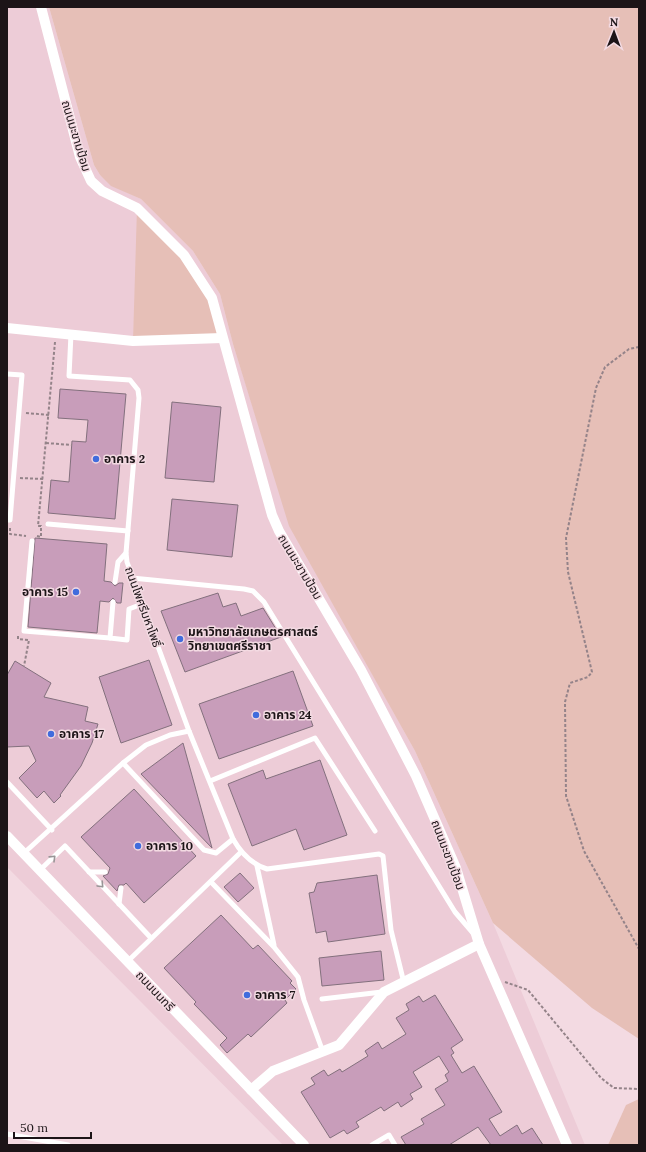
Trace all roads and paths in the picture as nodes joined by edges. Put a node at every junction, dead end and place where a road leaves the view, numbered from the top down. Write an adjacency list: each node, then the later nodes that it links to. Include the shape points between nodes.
1 (41, 7): 4 (street, ถนนมะขามป้อม, via 85,171 102,191 137,208 184,255 212,298)
2 (7, 328): 3 (street)
3 (71, 334): 4 (street, via 133,340); 16 (lane, ถนนโพศรีมหาโพธิ์, via 69,376 130,380 138,390)
4 (222, 338): 44 (street, ถนนมะขามป้อม, via 276,526 361,670 416,776 456,868)
5 (55, 342): 9 (path)
6 (639, 347): 46 (path, via 629,349 606,367 596,388 579,468 566,538 568,566 592,672 588,677 570,683 565,702 566,796 584,851)
7 (7, 374): 14 (lane, via 22,375)
8 (26, 413): 9 (path)
9 (49, 415): 10 (path)
10 (46, 443): 11 (path); 13 (path)
11 (72, 445)
12 (14, 478): 13 (path)
13 (43, 479): 18 (path, via 38,526 42,526)
14 (8, 520): 17 (path, via 10,534)
15 (48, 524): 16 (lane)
16 (128, 531): 20 (lane, ถนนโพศรีมหาโพธิ์)
17 (28, 536)
18 (41, 537)
19 (32, 541): 25 (lane, via 24,631)
20 (126, 553): 21 (lane, ถนนโพศรีมหาโพธิ์); 22 (lane, via 118,562)
21 (132, 578): 24 (lane, ถนนโพศรีมหาโพธิ์); 44 (lane, via 244,589 253,591 264,602 455,912)
22 (115, 582)
23 (113, 602): 25 (lane)
24 (142, 604): 25 (lane, via 129,609 127,640); 26 (lane, ถนนโพศรีมหาโพธิ์)
25 (110, 638)
26 (190, 731): 27 (lane, via 170,735 146,745); 28 (lane, ถนนโพศรีมหาโพธิ์)
27 (123, 763): 30 (lane); 33 (lane, via 204,850 216,852)
28 (210, 781): 31 (lane, via 315,738); 33 (lane, ถนนโพศรีมหาโพธิ์)
29 (7, 782): 30 (lane)
30 (52, 830): 35 (lane)
31 (375, 831)
32 (7, 836): 35 (street, ถนนนนทรี)
33 (233, 839): 34 (lane, ถนนโพศรีมหาโพธิ์)
34 (241, 852): 36 (lane, ถนนโพศรีมหาโพธิ์); 40 (lane)
35 (24, 853): 37 (street, ถนนนนทรี)
36 (257, 866): 45 (lane); 48 (lane, via 267,869 378,854 383,856 391,930)
37 (40, 870): 38 (lane, one-way to 38, via 65,846); 47 (street, ถนนนนทรี)
38 (89, 872): 39 (lane); 42 (lane, one-way to 42)
39 (106, 872)
40 (211, 882): 43 (lane); 45 (lane)
41 (121, 888): 42 (lane)
42 (119, 904): 43 (lane)
43 (151, 938): 47 (lane)
44 (478, 941): 48 (street); 49 (street, ถนนมะขามป้อม)
45 (274, 947): 52 (lane, via 298,977)
46 (639, 949)
47 (128, 961): 54 (street, ถนนนนทรี)
48 (404, 983): 50 (street)
49 (496, 983): 53 (path, via 508,981 528,990 601,1078 614,1088); 60 (street, ถนนมะขามป้อม)
50 (384, 992): 51 (lane); 52 (street, via 339,1045)
51 (322, 999)
52 (323, 1052): 54 (street, via 273,1071)
53 (639, 1089)
54 (251, 1090): 57 (street, ถนนนนทรี)
55 (7, 1134): 56 (lane)
56 (68, 1145)
57 (304, 1145)
58 (372, 1145): 59 (lane, via 389,1135)
59 (395, 1145)
60 (567, 1145)

